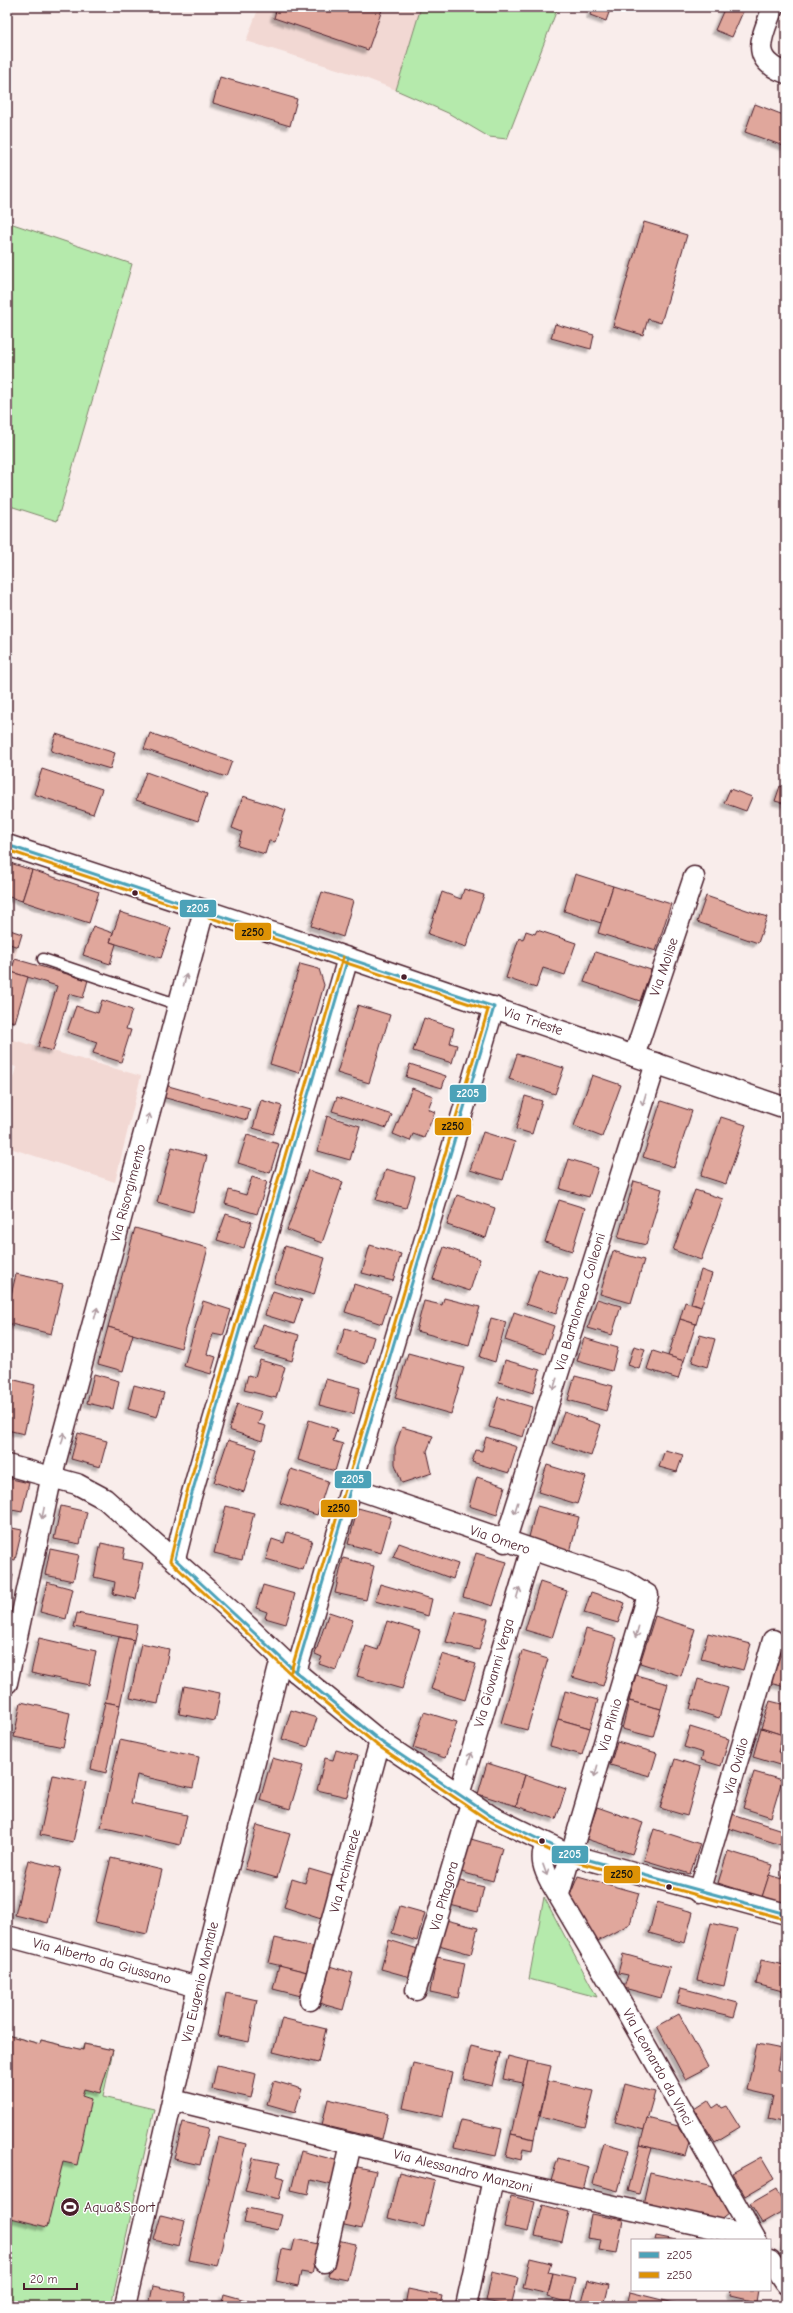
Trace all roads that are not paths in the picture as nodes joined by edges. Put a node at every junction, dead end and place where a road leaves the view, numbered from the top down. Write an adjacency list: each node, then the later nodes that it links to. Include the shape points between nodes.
1 (773, 7): 2 (street, via 762,38 761,53 768,64)
2 (786, 72)
3 (7, 845): 5 (street, Via Trieste)
4 (694, 878): 10 (street, Via Molise)
5 (204, 910): 6 (street, Via Trieste); 8 (street, Via Risorgimento, one-way to 5)
6 (348, 958): 9 (street, Via Trieste); 18 (street)
7 (43, 959): 8 (lane)
8 (179, 1005): 14 (street, Via Risorgimento, one-way to 8)
9 (494, 1007): 10 (street, Via Trieste); 15 (street)
10 (634, 1056): 11 (street, Via Trieste)
11 (656, 1063): 12 (street, Via Trieste); 16 (street, Via Bartolomeo Colleoni, one-way to 16)
12 (786, 1108)
13 (7, 1465): 14 (street)
14 (52, 1475): 18 (street, via 77,1484 105,1499); 23 (street, one-way to 23)
15 (351, 1487): 16 (street, Via Omero); 22 (street)
16 (505, 1542): 17 (street, Via Omero)
17 (531, 1551): 19 (street, Via Omero, via 627,1582); 25 (street, Via Giovanni Verga, one-way to 17)
18 (175, 1559): 21 (street)
19 (648, 1595): 27 (street, Via Plinio, one-way to 27)
20 (773, 1640): 28 (street, Via Ovidio)
21 (281, 1659): 22 (street); 32 (street, Via Eugenio Montale)
22 (296, 1672): 24 (street)
23 (7, 1683)
24 (380, 1741): 25 (street); 34 (street, Via Archimede)
25 (465, 1799): 26 (street); 33 (street, Via Pitagora)
26 (546, 1844): 27 (street); 29 (street, Via Leonardo da Vinci, one-way to 29, via 542,1864)
27 (571, 1855): 28 (street); 29 (street)
28 (699, 1892): 30 (street)
29 (558, 1894): 38 (street, Via Leonardo da Vinci)
30 (786, 1914)
31 (7, 1936): 32 (street, Via Alberto da Giussano)
32 (198, 1987): 35 (street, Via Eugenio Montale)
33 (416, 1990)
34 (310, 2000)
35 (173, 2100): 36 (street, Via Alessandro Manzoni); 42 (street, Via Eugenio Montale)
36 (351, 2144): 37 (street, Via Alessandro Manzoni); 39 (street)
37 (493, 2179): 38 (street, Via Alessandro Manzoni); 43 (street)
38 (755, 2239)
39 (324, 2262)
40 (771, 2262): 41 (street)
41 (786, 2284)
42 (125, 2306)
43 (466, 2306)

